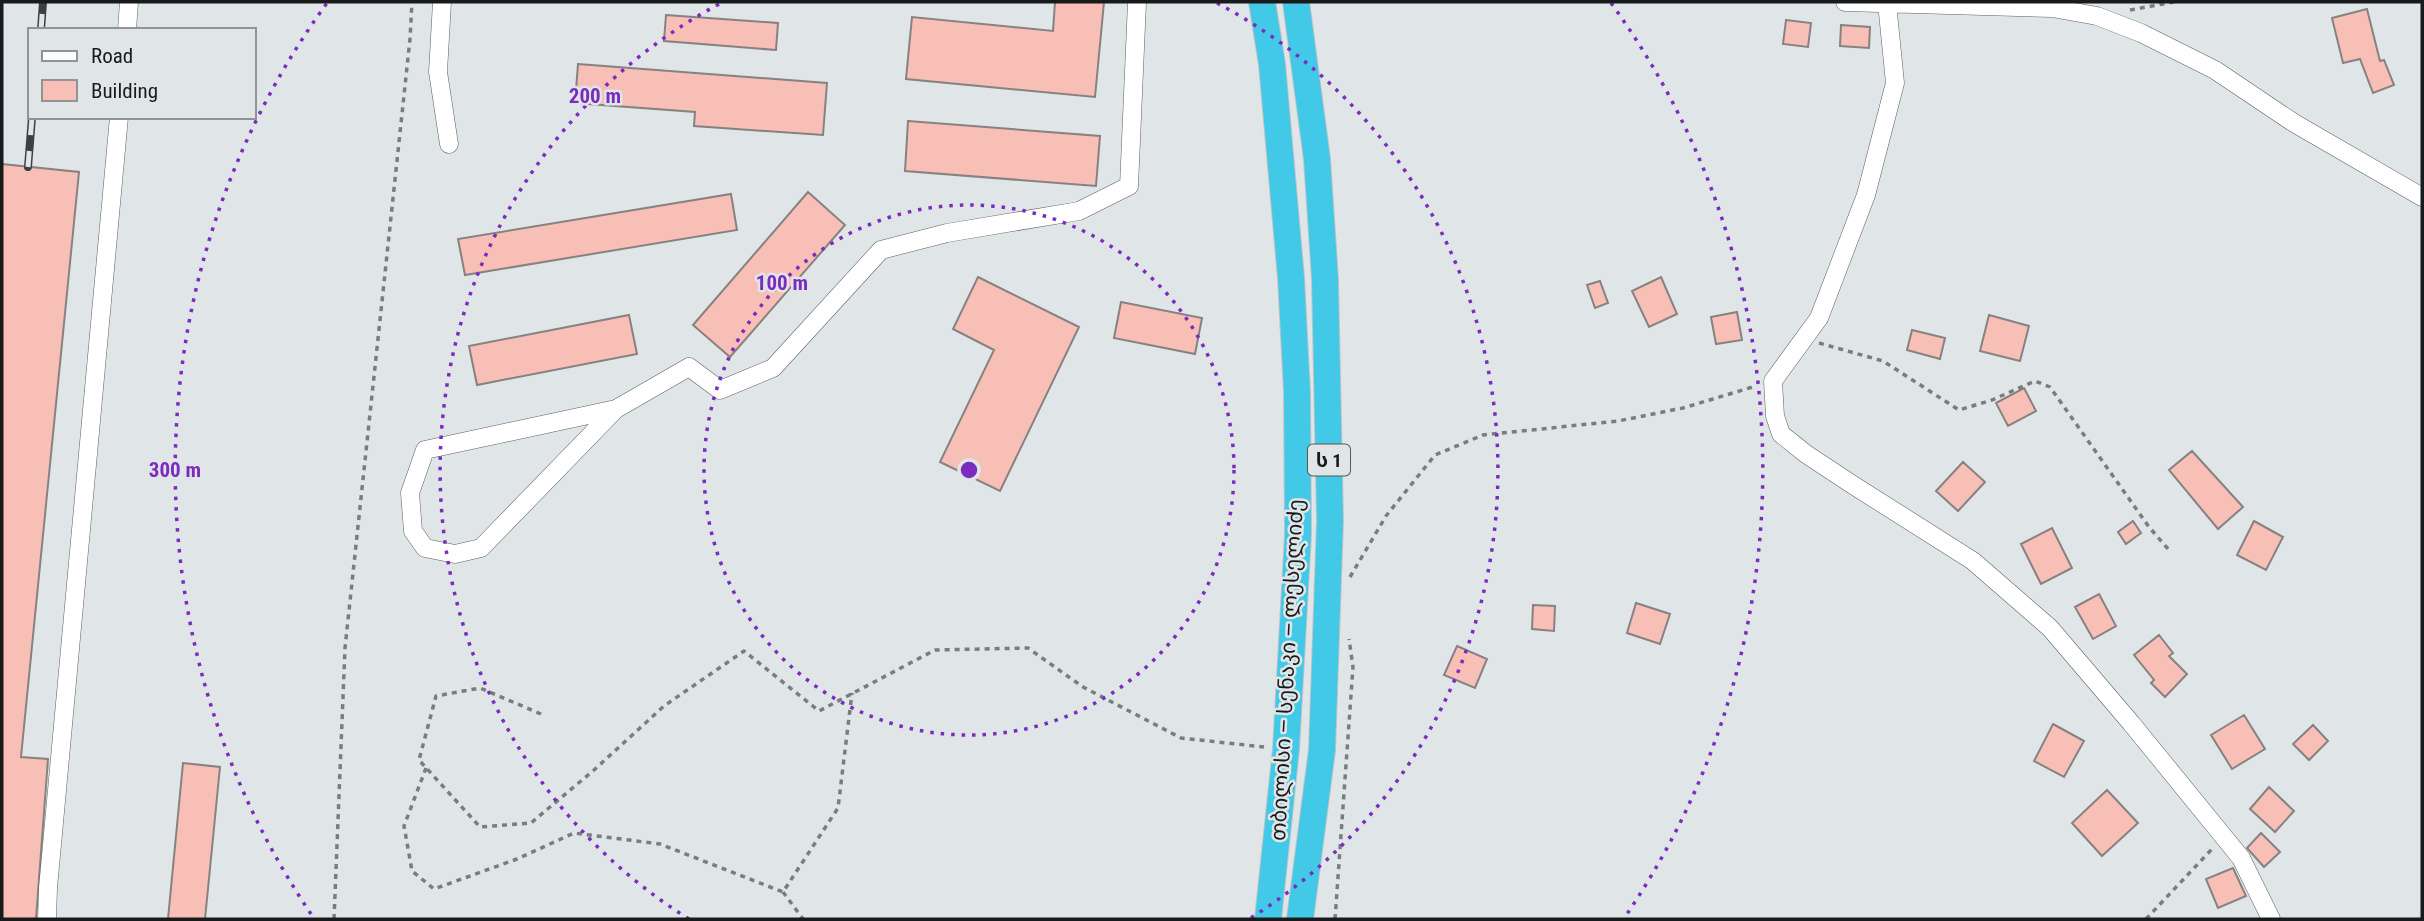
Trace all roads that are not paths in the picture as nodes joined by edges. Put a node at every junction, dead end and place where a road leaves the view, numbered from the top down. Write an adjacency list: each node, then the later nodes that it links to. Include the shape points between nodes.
1 (129, 2): 8 (street)
2 (442, 2): 10 (street, via 438,72)
3 (1137, 2): 12 (street, via 1129,186 1079,211 947,233 881,250 773,368 720,390 689,367)
4 (1262, 2): 14 (highway, თბილისი — სენაკი — ლესელიძე / ს 1, via 1288,238 1297,392 1298,534 1286,749)
5 (1296, 2): 15 (highway, თბილისი — სენაკი — ლესელიძე / ს 1, via 1317,159 1325,279 1330,521 1322,750)
6 (1845, 2): 7 (street)
7 (1887, 3): 11 (street, via 2052,8 2098,16 2215,70 2294,123); 16 (street, via 1895,83 1866,195 1819,318 1773,381 1781,434 1973,561 2050,628 2241,858)
8 (127, 28)
9 (119, 119): 13 (street)
10 (449, 144)
11 (2422, 197)
12 (616, 409): 12 (street, via 425,450 410,493 413,531 425,548 456,554 481,548)
13 (47, 919)
14 (1268, 919)
15 (1300, 919)
16 (2270, 919)

